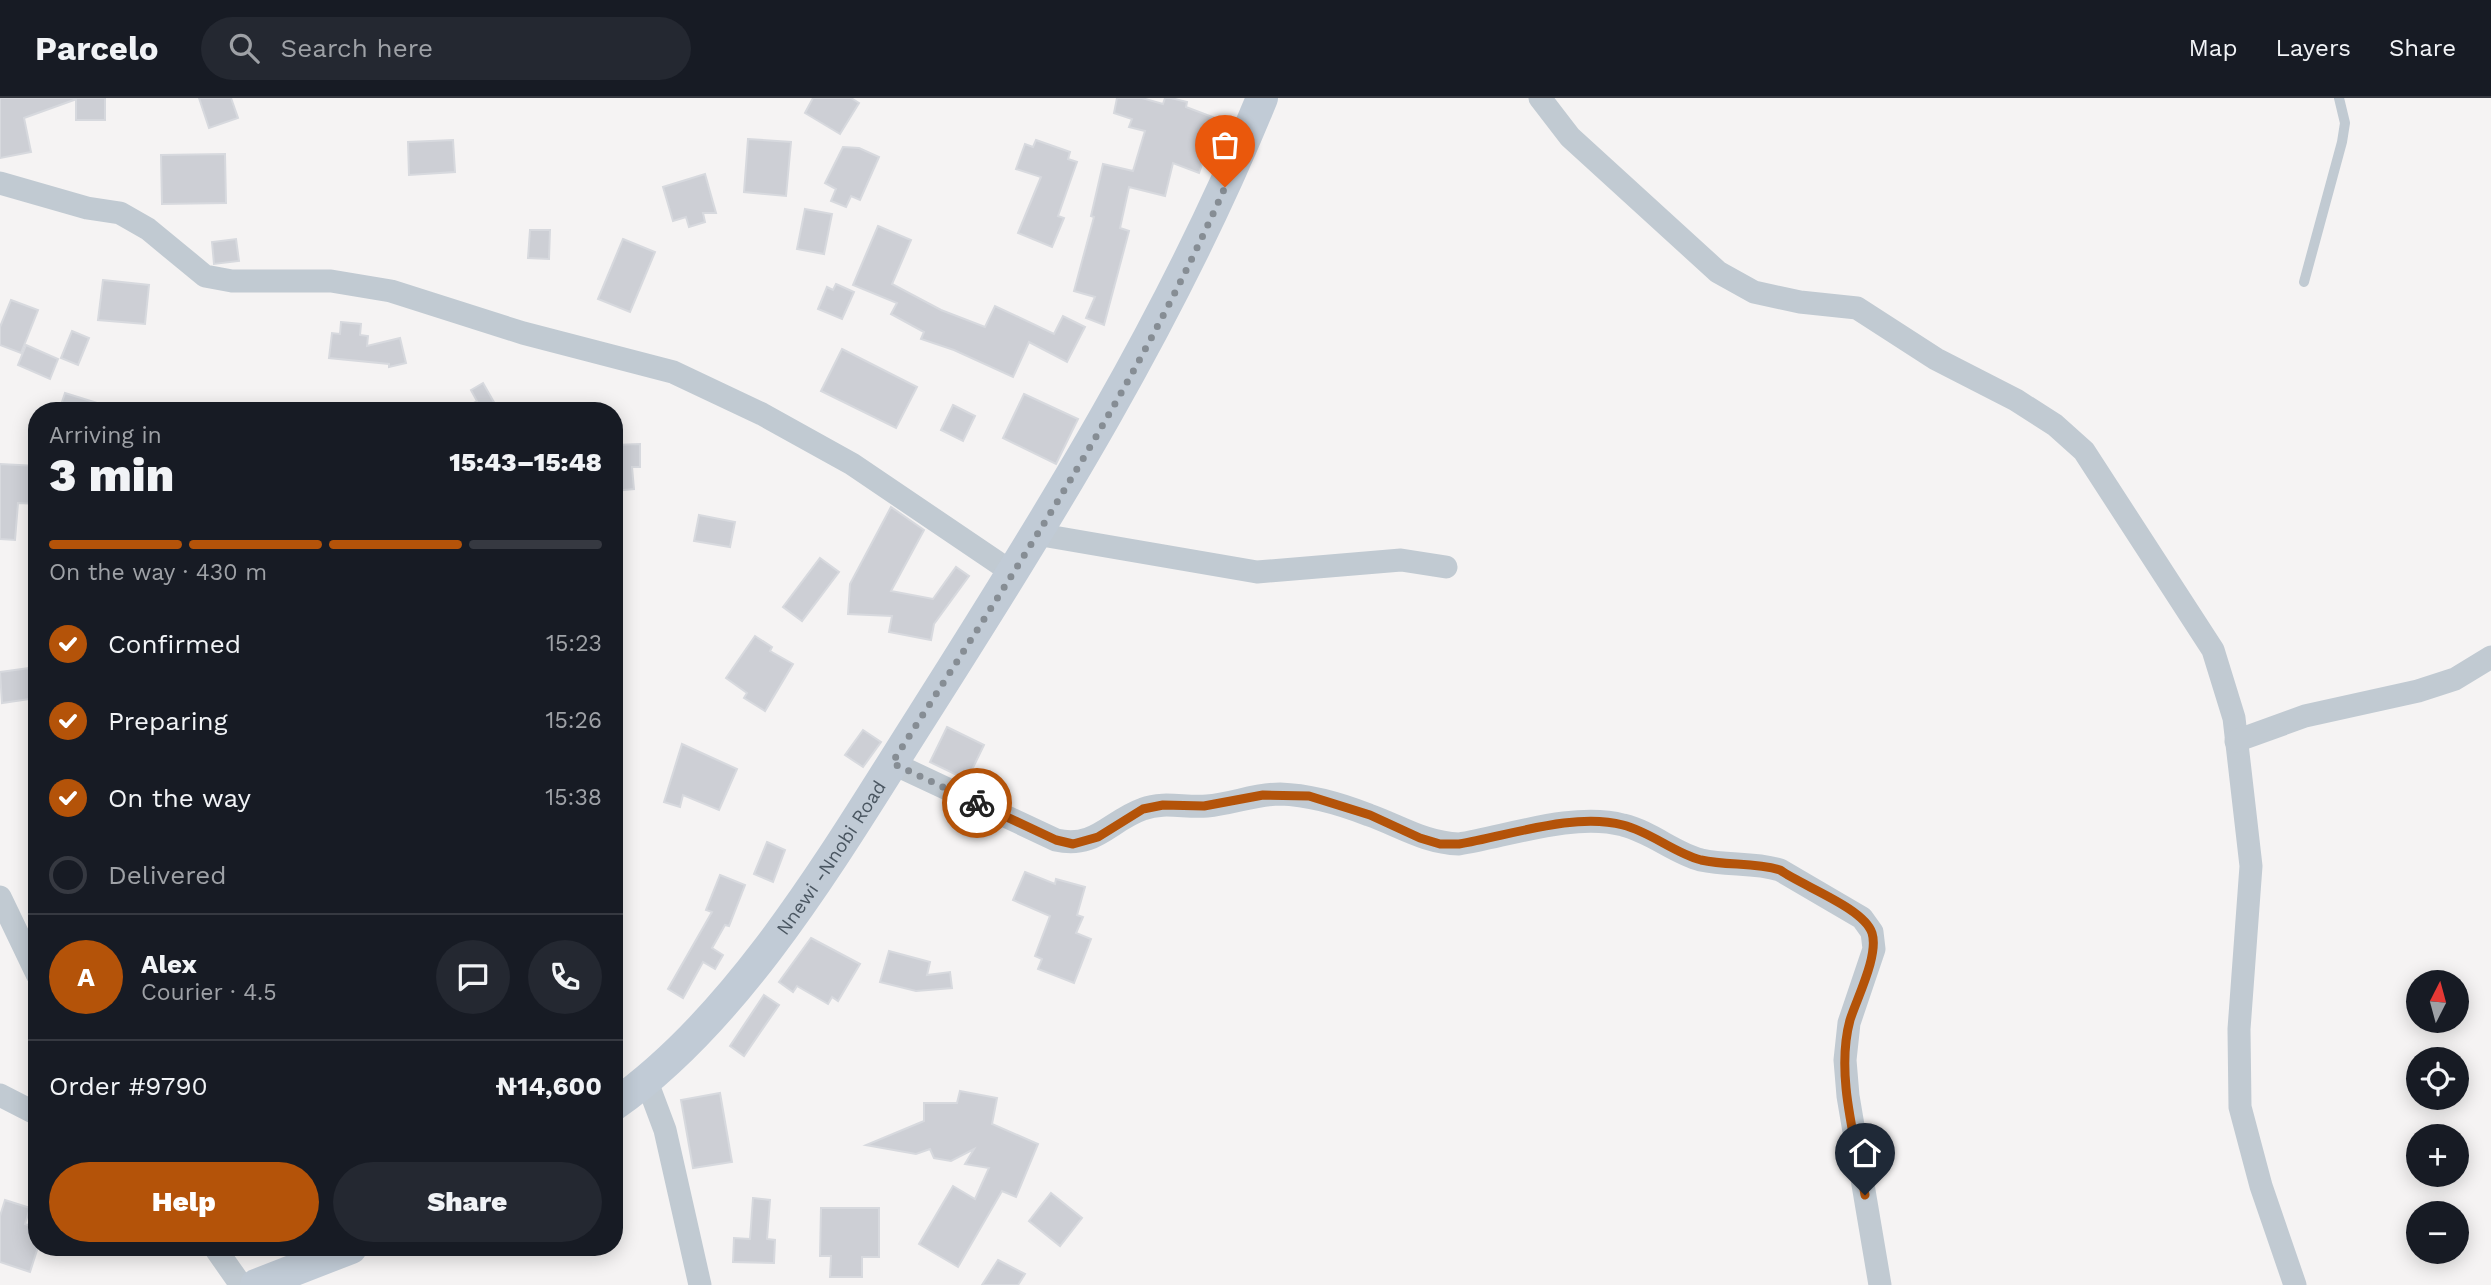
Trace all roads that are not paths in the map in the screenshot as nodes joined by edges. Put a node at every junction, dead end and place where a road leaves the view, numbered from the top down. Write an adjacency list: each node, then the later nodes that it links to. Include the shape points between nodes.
1 (1262, 98): 6 (main road, Nnewi -Nnobi Road, via 1207,229 1150,341)
2 (1540, 98): 10 (street, via 1570,137 1718,272 1755,292 1857,308 1936,359 2056,425 2084,451 2213,650 2234,718)
3 (2339, 98): 5 (lane, via 2345,123 2342,142)
4 (0, 183): 8 (street, via 120,213 148,229 205,276 232,281 331,281 391,290 523,333 673,372 852,464)
5 (2304, 282)
6 (1036, 534): 7 (street, via 1257,572 1401,559); 8 (main road, Nnewi -Nnobi Road)
7 (1446, 567)
8 (1013, 573): 11 (main road, Nnewi -Nnobi Road)
9 (2491, 657): 10 (street, via 2455,679 2305,716)
10 (2236, 741): 25 (street, via 2251,866 2239,1029 2240,1107)
11 (892, 763): 14 (main road, Nnewi -Nnobi Road, via 769,948 700,1031); 24 (street, via 1073,844 1098,837 1143,809 1204,806 1280,794 1335,804 1440,844 1586,822 1619,824 1657,837 1696,859 1780,870 1862,918 1872,932 1874,948 1849,1023 1845,1060)
12 (0, 897): 13 (street)
13 (28, 955)
14 (647, 1082): 16 (main road, Nnewi -Nnobi Road); 23 (street, via 666,1130)
15 (0, 1095): 17 (street)
16 (623, 1099)
17 (28, 1110)
18 (221, 1256): 21 (street)
19 (337, 1256): 20 (main road)
20 (296, 1279): 22 (main road)
21 (241, 1285)
22 (256, 1285)
23 (699, 1285)
24 (1880, 1285)
25 (2295, 1285)

